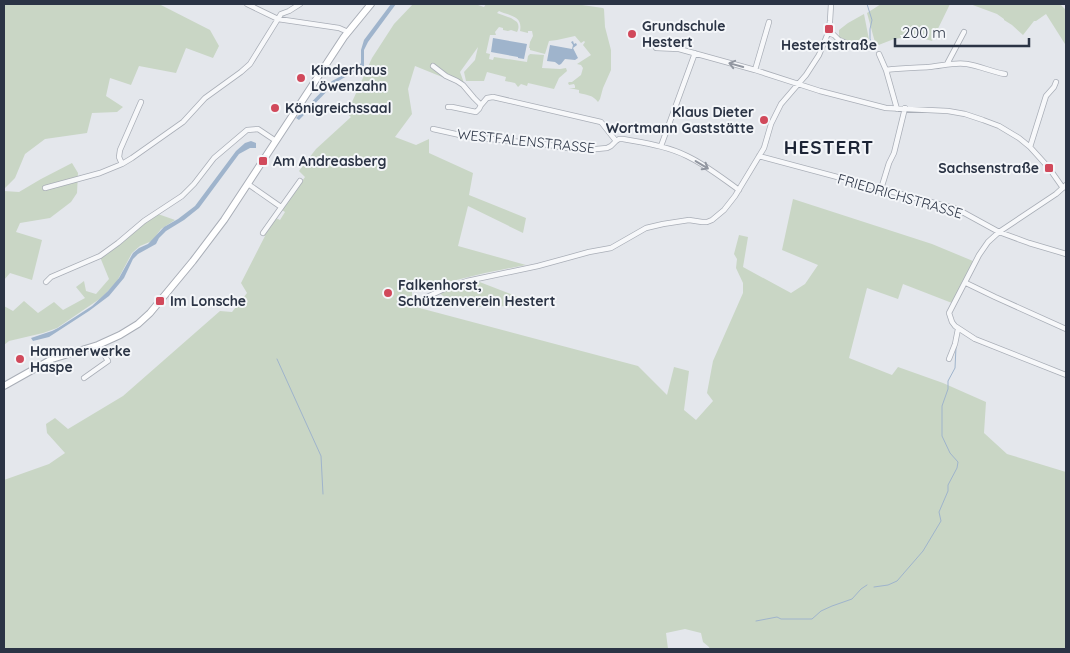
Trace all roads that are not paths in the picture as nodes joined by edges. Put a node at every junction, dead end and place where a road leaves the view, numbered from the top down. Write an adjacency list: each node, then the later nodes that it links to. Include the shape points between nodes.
1 (247, 4): 5 (street)
2 (300, 4): 5 (street)
3 (371, 4): 7 (main road)
4 (831, 4): 9 (street)
5 (278, 19): 7 (street); 32 (street, via 250,64 205,98 183,122)
6 (768, 22): 16 (street)
7 (348, 32): 27 (main road)
8 (964, 32): 14 (street)
9 (828, 33): 11 (street); 20 (street, via 819,55)
10 (656, 48): 12 (street)
11 (858, 48)
12 (695, 54): 16 (street, one-way to 12); 29 (street)
13 (879, 54): 17 (street)
14 (947, 64): 17 (street); 18 (street, via 970,64)
15 (434, 66): 22 (street, via 463,85)
16 (755, 70): 20 (street)
17 (886, 70): 25 (street)
18 (1005, 74)
19 (1056, 82): 30 (street, via 1046,96)
20 (799, 84): 25 (street); 31 (street, via 777,113)
21 (142, 102): 32 (street, via 120,150)
22 (481, 105): 23 (street, WESTFALENSTRASSE, via 476,112); 28 (street, WESTFALENSTRASSE, via 493,97 600,122)
23 (448, 107)
24 (905, 108): 25 (street); 30 (street, via 965,114 999,126); 37 (street)
25 (897, 109)
26 (433, 129): 28 (street, WESTFALENSTRASSE, via 469,137 586,150 607,148)
27 (276, 141): 34 (main road); 43 (street, via 258,129 247,130 214,158 182,196 100,256)
28 (616, 141): 29 (street, WESTFALENSTRASSE, via 623,139)
29 (662, 146): 38 (street, WESTFALENSTRASSE, one-way to 38, via 686,155)
30 (1030, 147): 35 (street)
31 (760, 156): 37 (street, FRIEDRICHSTRASSE); 38 (street)
32 (122, 164): 36 (street)
33 (300, 181): 39 (street)
34 (248, 184): 39 (street); 48 (main road, via 209,242 150,314 128,331)
35 (1065, 187): 40 (street)
36 (45, 188)
37 (881, 189): 40 (street, FRIEDRICHSTRASSE, via 957,209)
38 (739, 190): 45 (street, via 724,210 707,222 689,220 646,228 611,248 467,281)
39 (281, 207): 41 (street)
40 (999, 232): 42 (street, FRIEDRICHSTRASSE); 44 (street, via 988,242)
41 (263, 233)
42 (1066, 254)
43 (46, 282)
44 (966, 283): 46 (street, via 950,313); 47 (street)
45 (425, 298)
46 (958, 329): 49 (street); 50 (street, via 975,339)
47 (1066, 329)
48 (98, 345): 51 (street, via 108,361); 52 (main road, via 52,359)
49 (949, 359)
50 (1066, 375)
51 (84, 378)
52 (4, 386)

